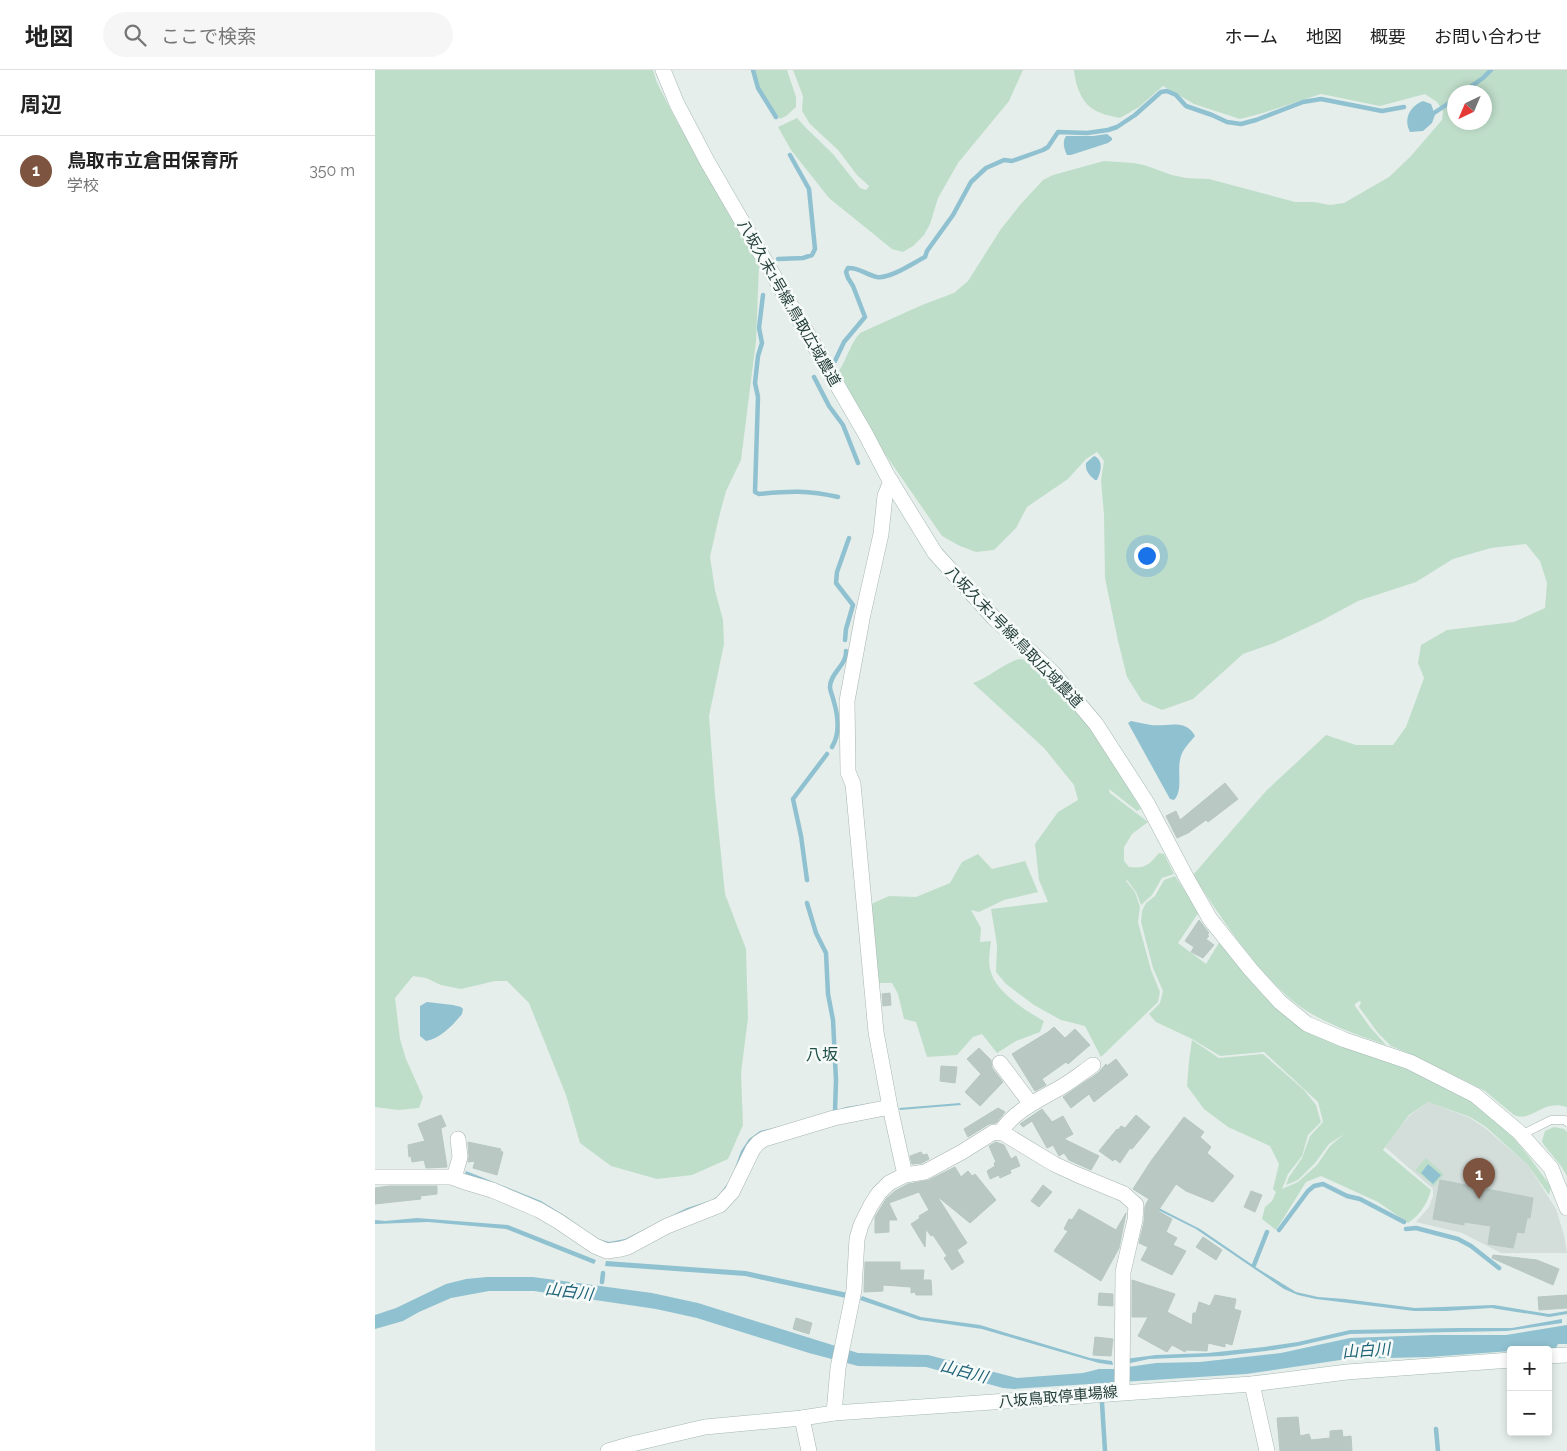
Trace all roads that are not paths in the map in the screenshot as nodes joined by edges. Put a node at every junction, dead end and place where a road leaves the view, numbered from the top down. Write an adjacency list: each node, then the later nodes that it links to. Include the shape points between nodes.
1 (663, 70): 2 (street, 八坂久末1号線;鳥取広域農道, via 707,161)
2 (891, 481): 6 (street, via 885,496 881,534 847,701 848,772 853,784 876,1032); 9 (street, 八坂久末1号線;鳥取広域農道, via 935,553 994,618 1053,673 1096,724 1147,803 1210,918 1280,1002 1307,1024 1410,1062 1475,1095)
3 (1000, 1063): 5 (street)
4 (1093, 1065): 5 (street)
5 (1031, 1104): 8 (street, via 1005,1123)
6 (890, 1107): 11 (street); 13 (street, via 834,1118 764,1139 753,1149 732,1192 720,1205 621,1249 607,1251 595,1246 539,1210)
7 (1567, 1122): 9 (lane, via 1551,1120)
8 (1000, 1133): 11 (street, via 994,1132 925,1172); 19 (street, via 1054,1164 1123,1194 1136,1205 1123,1272)
9 (1521, 1135): 14 (street, 八坂久末1号線;鳥取広域農道, via 1551,1168)
10 (458, 1139): 13 (street, via 459,1157)
11 (905, 1175): 20 (street, via 889,1183 879,1193 861,1225 854,1290 839,1360)
12 (375, 1177): 13 (street)
13 (454, 1178)
14 (1567, 1208)
15 (1567, 1355): 16 (street)
16 (1552, 1356)
17 (1507, 1360): 18 (street, 八坂鳥取停車場線, via 1347,1372)
18 (1252, 1384): 19 (street, 八坂鳥取停車場線); 24 (street)
19 (1122, 1392): 20 (street, 八坂鳥取停車場線)
20 (834, 1413): 21 (street, 八坂鳥取停車場線)
21 (801, 1418): 22 (street, 八坂鳥取停車場線, via 705,1427); 23 (street)
22 (608, 1451)
23 (809, 1451)
24 (1267, 1451)

